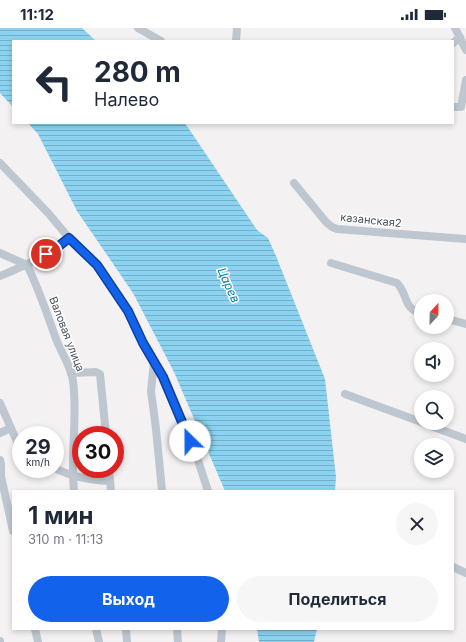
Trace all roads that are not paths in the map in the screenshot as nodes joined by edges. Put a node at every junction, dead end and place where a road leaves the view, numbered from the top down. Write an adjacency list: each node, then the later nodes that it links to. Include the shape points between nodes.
1 (138, 28): 4 (street)
2 (237, 28): 5 (street)
3 (456, 28): 6 (street)
4 (159, 40)
5 (236, 40)
6 (456, 40): 7 (street)
7 (466, 50)
8 (466, 80): 9 (street, via 461,107)
9 (454, 107)
10 (0, 164): 12 (street)
11 (294, 182): 13 (street, казанская2, via 326,222 338,229)
12 (69, 238): 16 (street); 21 (street, via 97,265 128,311)
13 (466, 239)
14 (0, 253): 16 (street)
15 (331, 263): 18 (street, via 397,283 409,307)
16 (28, 265): 17 (street); 22 (street, Валовая улица)
17 (0, 276)
18 (414, 310)
19 (454, 321): 20 (street)
20 (466, 324)
21 (154, 362): 42 (street, via 151,391); 43 (street, via 196,454)
22 (71, 373): 26 (street, Валовая улица); 27 (street, via 100,374)
23 (345, 394): 25 (street)
24 (0, 402): 28 (street)
25 (414, 420)
26 (73, 426)
27 (105, 426)
28 (11, 428): 30 (street)
29 (441, 430): 31 (street)
30 (0, 433)
31 (466, 439)
32 (0, 460): 38 (street)
33 (64, 472): 34 (street)
34 (72, 475)
35 (72, 478): 40 (street, Валовая улица)
36 (86, 478): 39 (street)
37 (110, 478): 39 (street)
38 (1, 480): 44 (street)
39 (110, 481): 41 (street)
40 (74, 490)
41 (111, 490)
42 (162, 490)
43 (208, 490)
44 (12, 527)
45 (454, 567): 46 (street)
46 (466, 573)
47 (34, 630): 52 (street)
48 (96, 630): 53 (street)
49 (126, 630): 54 (street)
50 (177, 630): 55 (street)
51 (222, 630): 56 (street)
52 (38, 642)
53 (99, 642)
54 (127, 642)
55 (178, 642)
56 (221, 642)

